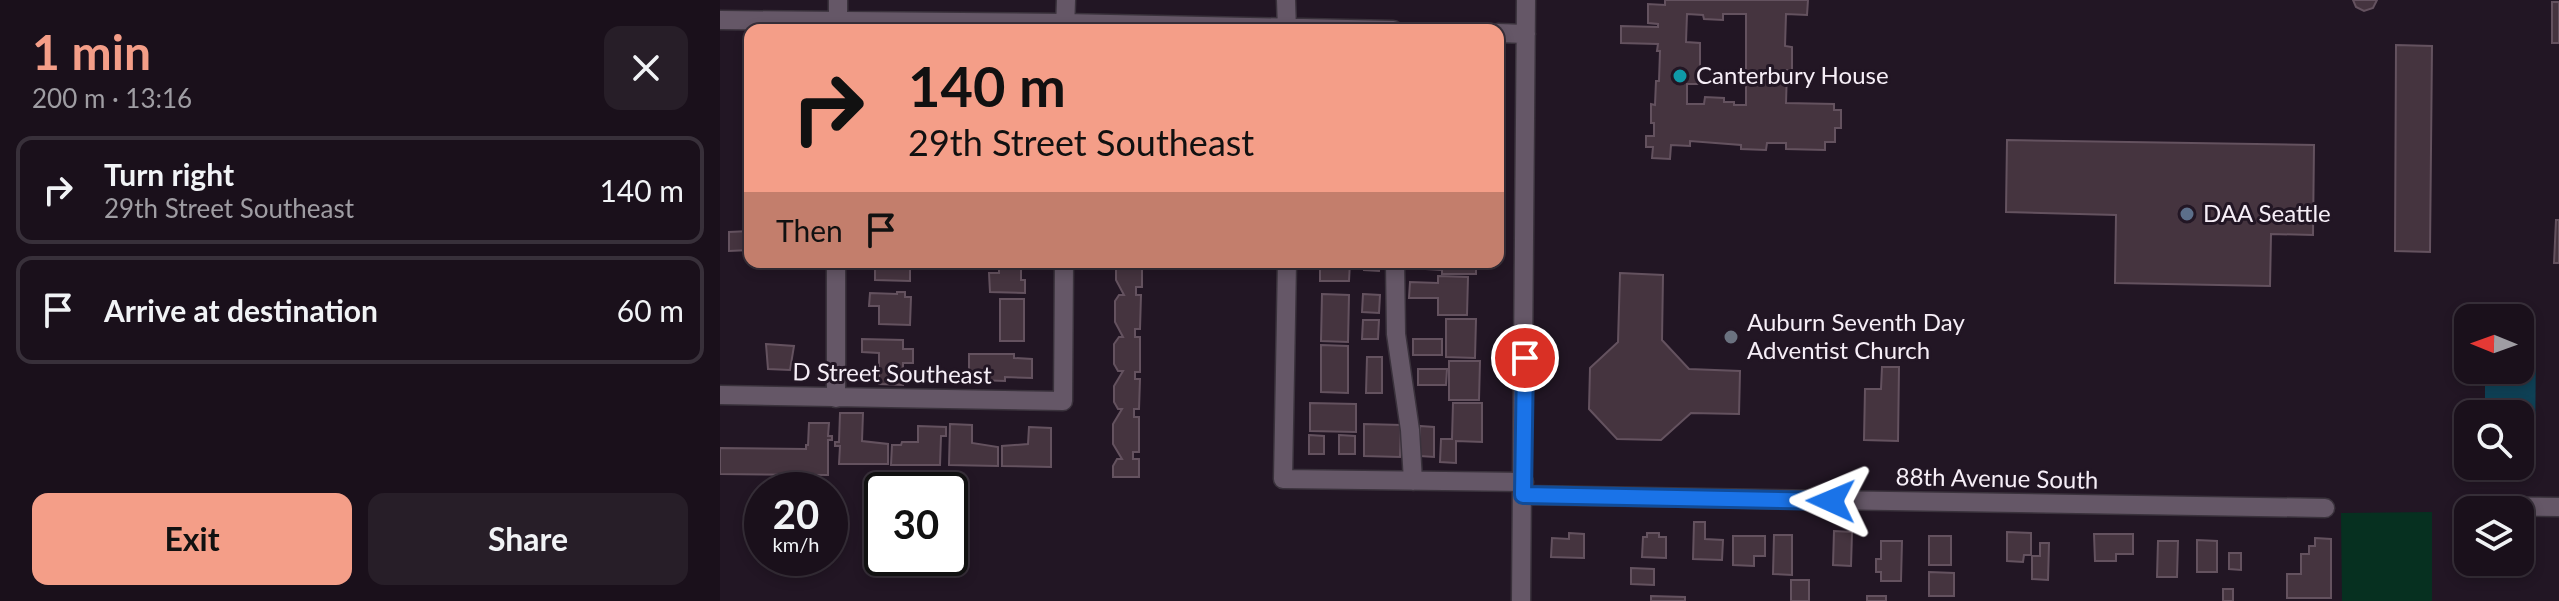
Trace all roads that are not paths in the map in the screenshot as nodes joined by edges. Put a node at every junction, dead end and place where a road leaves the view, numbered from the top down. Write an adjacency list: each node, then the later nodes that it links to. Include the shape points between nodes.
1 (838, 0): 7 (street)
2 (1066, 0): 8 (street)
3 (1286, 0): 9 (street)
4 (1526, 0): 11 (street)
5 (720, 20): 6 (street)
6 (799, 24)
7 (838, 24)
8 (1065, 24)
9 (1286, 24)
10 (1504, 33): 11 (street)
11 (1526, 34): 19 (street)
12 (836, 268): 17 (street)
13 (1064, 268): 17 (street, D Street Southeast, via 1063,401)
14 (1287, 268): 18 (street, via 1283,479)
15 (1395, 268): 18 (street, via 1396,334)
16 (720, 395): 17 (street, D Street Southeast)
17 (836, 398)
18 (1413, 481): 19 (street)
19 (1524, 488): 22 (street, 88th Avenue South); 23 (street)
20 (2534, 507): 21 (street)
21 (2559, 507)
22 (2325, 508)
23 (1521, 601)

